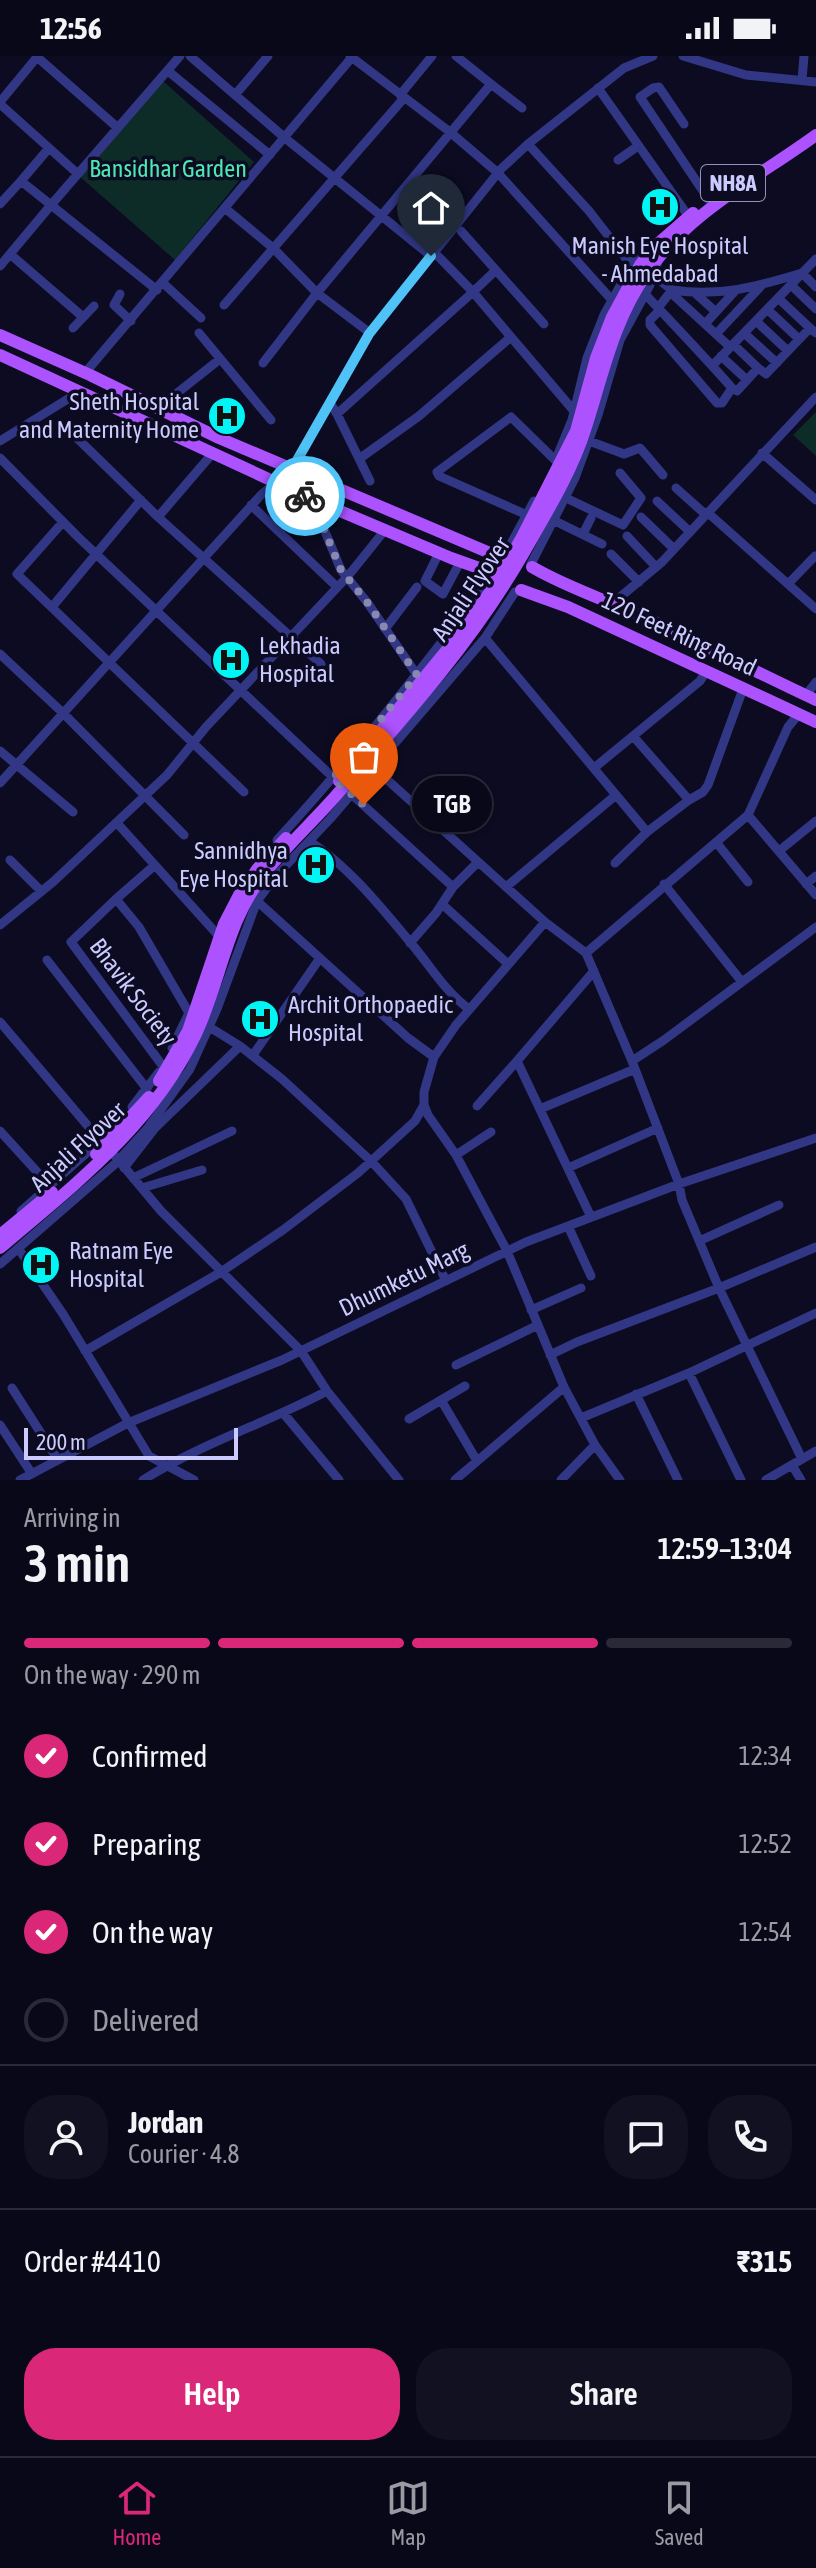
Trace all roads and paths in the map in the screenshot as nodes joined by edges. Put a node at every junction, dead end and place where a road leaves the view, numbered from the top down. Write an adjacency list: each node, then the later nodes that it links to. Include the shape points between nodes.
1 (37, 56): 20 (street); 24 (street)
2 (180, 56): 13 (street)
3 (190, 56): 18 (street)
4 (268, 56): 18 (street)
5 (352, 56): 19 (street); 27 (street)
6 (432, 56): 19 (street)
7 (456, 56): 16 (street)
8 (624, 56): 12 (street)
9 (653, 56): 12 (street)
10 (683, 56): 14 (street, via 746,75)
11 (804, 56): 14 (street)
12 (624, 68): 17 (street)
13 (168, 71): 24 (street); 31 (street)
14 (802, 80): 15 (street)
15 (816, 82)
16 (491, 84): 21 (street); 25 (street)
17 (598, 88): 28 (street); 29 (street)
18 (235, 95): 27 (street)
19 (402, 96): 25 (street); 35 (street)
20 (0, 103): 30 (street)
21 (522, 108)
22 (684, 124): 37 (street, via 659,87 640,97)
23 (816, 125): 37 (main road, NH8A)
24 (118, 128): 34 (street)
25 (450, 132): 33 (street); 41 (street)
26 (816, 135): 45 (main road)
27 (285, 138): 31 (street); 35 (street)
28 (528, 144): 33 (street); 51 (street)
29 (638, 146): 32 (street); 42 (street)
30 (49, 148): 34 (street); 36 (street)
31 (270, 155): 40 (street)
32 (618, 160)
33 (498, 173): 47 (street); 65 (street)
34 (78, 174): 39 (street)
35 (335, 177): 41 (street); 44 (street)
36 (21, 181): 38 (street); 39 (street)
37 (709, 200): 42 (main road, NH8A)
38 (0, 202)
39 (51, 205): 46 (street); 55 (street)
40 (226, 209): 44 (street); 55 (street)
41 (381, 215): 47 (street); 60 (street)
42 (689, 217): 45 (main road, NH8A)
43 (461, 231): 50 (street)
44 (273, 248): 60 (street); 66 (street)
45 (657, 251): 51 (main road, Anjali Flyover)
46 (10, 254): 49 (street); 72 (street)
47 (433, 254): 59 (street); 81 (street)
48 (815, 261): 52 (street)
49 (0, 266)
50 (496, 270): 59 (street); 76 (street)
51 (643, 270): 57 (street); 63 (street); 65 (street); 255 (main road, Anjali Flyover, via 603,337 572,442 490,592 345,774 239,895 188,1031 152,1093 103,1148); 258 (main road, Anjali Flyover, via 605,360 574,459 498,594 361,769 246,899 196,1035 158,1098 108,1155)
52 (802, 273): 53 (street); 54 (street); 56 (street)
53 (762, 285): 58 (street); 83 (street)
54 (791, 285): 64 (street); 70 (street)
55 (160, 287): 73 (street); 74 (street)
56 (816, 287)
57 (671, 291): 61 (street); 68 (street); 77 (street)
58 (735, 291): 61 (street); 71 (street)
59 (473, 292): 85 (street); 104 (street)
60 (317, 293): 81 (street); 92 (street)
61 (695, 293): 71 (street)
62 (120, 294): 74 (street, via 114,305)
63 (645, 294): 68 (street); 108 (street, via 620,340)
64 (778, 298): 69 (street); 79 (street)
65 (611, 299): 103 (street, via 587,358)
66 (224, 305)
67 (94, 306): 72 (street)
68 (659, 309): 94 (street); 98 (street, via 650,325 717,403)
69 (767, 309): 75 (street); 86 (street)
70 (816, 309)
71 (716, 312): 77 (street)
72 (83, 317): 78 (street)
73 (201, 318)
74 (131, 321): 96 (street)
75 (756, 321): 82 (street); 88 (street)
76 (544, 324)
77 (705, 324): 83 (street)
78 (73, 328)
79 (813, 330): 86 (street)
80 (199, 333): 91 (street)
81 (370, 333): 101 (street)
82 (744, 333): 87 (street); 93 (street)
83 (716, 334): 87 (street)
84 (0, 335): 96 (main road)
85 (511, 337): 103 (street); 112 (street, via 419,416)
86 (799, 339): 88 (street)
87 (732, 346): 90 (street); 95 (street)
88 (788, 351): 93 (street)
89 (0, 355): 99 (main road)
90 (721, 356): 94 (street); 97 (street)
91 (220, 359): 102 (street); 105 (street)
92 (263, 363)
93 (777, 363): 95 (street, via 766,374)
94 (712, 366): 98 (street)
95 (758, 368): 97 (street)
96 (85, 373): 102 (main road)
97 (747, 380): 98 (street, via 737,391)
98 (732, 388)
99 (79, 392): 107 (street); 110 (main road)
100 (816, 397): 109 (street)
101 (330, 403): 104 (street); 114 (street)
102 (157, 409): 114 (main road)
103 (574, 411): 113 (street)
104 (337, 414): 112 (street)
105 (271, 420)
106 (78, 439): 121 (street)
107 (0, 441)
108 (589, 441): 116 (street, via 626,455 640,448); 120 (street)
109 (762, 453): 122 (street); 126 (street)
110 (212, 454): 118 (main road); 128 (street)
111 (0, 458): 132 (street)
112 (359, 459): 117 (street)
113 (555, 460): 127 (street); 127 (street, via 511,417 437,472)
114 (292, 469): 118 (street); 140 (main road)
115 (620, 473): 120 (street, via 641,498 623,525)
116 (663, 475)
117 (370, 481)
118 (276, 483): 124 (main road); 125 (street)
119 (676, 488): 126 (street)
120 (566, 498): 131 (street)
121 (141, 500): 128 (street); 141 (street)
122 (816, 500)
123 (657, 501): 134 (street)
124 (319, 502): 133 (main road); 149 (street, via 334,555)
125 (251, 505): 144 (street); 152 (street)
126 (706, 513): 134 (street); 151 (street)
127 (527, 515): 140 (street)
128 (158, 517): 144 (street)
129 (641, 517): 138 (street)
130 (591, 518): 135 (street)
131 (555, 521): 135 (street); 146 (street)
132 (63, 522): 141 (street); 156 (street, via 17,574)
133 (385, 530): 139 (main road); 149 (street)
134 (689, 531): 138 (street)
135 (583, 534): 137 (street)
136 (627, 536): 147 (street)
137 (602, 544)
138 (674, 549): 147 (street)
139 (439, 553): 145 (main road); 145 (street, via 425,581 443,594)
140 (502, 553): 146 (main road, via 524,554); 148 (main road)
141 (97, 554): 156 (street); 158 (street)
142 (611, 554): 150 (street)
143 (815, 556): 151 (street)
144 (204, 557): 158 (street); 160 (street)
145 (460, 562): 148 (main road)
146 (532, 566): 154 (main road, via 530,580); 155 (main road, 120 Feet Ring Road)
147 (656, 567): 150 (street)
148 (490, 575): 154 (main road, via 503,591); 166 (street)
149 (348, 576): 152 (street); 159 (street)
150 (639, 582): 155 (street)
151 (788, 584): 157 (street)
152 (336, 586): 160 (street)
153 (417, 587): 159 (street)
154 (518, 591): 161 (street); 165 (main road, 120 Feet Ring Road, via 568,607)
155 (613, 603): 170 (main road, 120 Feet Ring Road)
156 (52, 607): 163 (street)
157 (816, 609)
158 (156, 610): 163 (street); 169 (street)
159 (385, 629): 166 (street)
160 (291, 637): 164 (street); 169 (street)
161 (485, 638): 178 (street); 179 (street)
162 (0, 654): 171 (street)
163 (110, 662): 171 (street); 175 (street)
164 (321, 664)
165 (705, 673): 168 (main road, 120 Feet Ring Road); 174 (street)
166 (417, 675): 180 (street)
167 (816, 682): 170 (street)
168 (743, 689): 172 (main road, 120 Feet Ring Road); 186 (street, via 708,785)
169 (241, 690): 175 (street); 180 (street)
170 (811, 697)
171 (63, 713): 177 (street); 185 (street)
172 (798, 715): 173 (main road, 120 Feet Ring Road); 188 (street)
173 (816, 722)
174 (633, 736): 179 (street); 186 (street)
175 (194, 742): 182 (street); 185 (street)
176 (0, 751): 177 (street)
177 (15, 765): 181 (street); 187 (street)
178 (373, 767): 183 (street); 197 (street)
179 (594, 768): 184 (street)
180 (333, 778): 183 (street); 214 (street, via 248,871)
181 (0, 783)
182 (244, 792)
183 (351, 794): 193 (street); 204 (street)
184 (616, 795): 191 (street); 205 (street)
185 (144, 796): 190 (street); 192 (street)
186 (689, 800): 191 (street)
187 (73, 812)
188 (748, 815): 194 (street); 195 (street)
189 (816, 821): 195 (street)
190 (117, 823): 199 (street); 206 (street)
191 (647, 832): 198 (street)
192 (184, 835)
193 (309, 841): 209 (street); 215 (street, via 372,898)
194 (716, 842): 201 (street); 202 (street)
195 (779, 851): 203 (street)
196 (10, 860): 206 (street)
197 (478, 862): 204 (street); 205 (street)
198 (615, 863)
199 (155, 865): 208 (street); 214 (street)
200 (816, 876): 203 (street)
201 (748, 882)
202 (664, 884): 216 (street); 221 (street)
203 (806, 884): 207 (street)
204 (453, 887): 210 (street)
205 (506, 887): 211 (street)
206 (41, 891): 212 (street)
207 (816, 895)
208 (116, 899): 223 (street, via 139,927); 230 (street, Bhavik Society, via 71,942)
209 (257, 901): 217 (street); 225 (street)
210 (442, 904): 215 (street); 219 (street)
211 (545, 922): 216 (street); 219 (street)
212 (1, 923)
213 (816, 927): 221 (street)
214 (216, 933): 223 (street)
215 (410, 943): 222 (street)
216 (586, 953): 220 (street)
217 (320, 958): 227 (street); 228 (street)
218 (47, 960): 232 (street)
219 (508, 964): 222 (street)
220 (594, 971): 229 (street); 231 (street)
221 (742, 982): 231 (street)
222 (469, 1009): 228 (street)
223 (189, 1013): 225 (street); 230 (street)
224 (0, 1022): 241 (street)
225 (209, 1027): 226 (street); 244 (street, via 190,1069)
226 (240, 1046): 227 (street); 244 (street)
227 (253, 1055): 243 (street)
228 (434, 1057): 233 (street)
229 (517, 1061): 234 (street); 235 (street)
230 (162, 1065): 232 (street)
231 (634, 1065): 235 (street); 236 (street)
232 (147, 1089): 241 (street)
233 (424, 1105): 242 (street); 243 (street, via 415,1121)
234 (477, 1106)
235 (540, 1109): 245 (street)
236 (658, 1128): 245 (street); 248 (street)
237 (0, 1131): 249 (street)
238 (232, 1131): 247 (street)
239 (491, 1132): 242 (street)
240 (816, 1138): 248 (street, Dhumketu Marg)
241 (100, 1141): 244 (street); 249 (street)
242 (456, 1155): 260 (street)
243 (372, 1162): 262 (street); 264 (street, via 406,1199)
244 (121, 1164): 247 (street); 259 (street)
245 (568, 1168): 252 (street)
246 (202, 1170): 250 (street)
247 (133, 1178): 250 (street)
248 (679, 1184): 252 (street, Dhumketu Marg); 256 (street)
249 (49, 1185): 254 (street)
250 (142, 1188): 262 (street)
251 (779, 1205): 256 (street)
252 (591, 1217): 253 (street, Dhumketu Marg)
253 (568, 1226): 260 (street, Dhumketu Marg); 263 (street)
254 (0, 1229)
255 (0, 1235)
256 (699, 1241): 266 (street)
257 (816, 1247): 266 (street)
258 (0, 1248)
259 (18, 1248): 261 (street); 271 (street)
260 (507, 1251): 264 (street, Dhumketu Marg); 267 (street)
261 (0, 1264)
262 (221, 1272): 271 (street); 272 (street)
263 (591, 1276)
264 (446, 1281): 272 (street, Dhumketu Marg)
265 (581, 1288): 267 (street)
266 (719, 1288): 270 (street); 273 (street)
267 (531, 1310): 269 (street)
268 (816, 1313): 270 (street)
269 (538, 1325): 273 (street); 274 (street)
270 (747, 1344): 275 (street); 289 (street)
271 (85, 1351): 285 (street)
272 (301, 1351): 279 (street); 285 (street, Dhumketu Marg)
273 (550, 1355): 277 (street)
274 (456, 1365)
275 (689, 1373): 280 (street); 304 (street)
276 (465, 1386): 281 (street)
277 (564, 1387): 283 (street); 291 (street)
278 (12, 1388): 290 (street)
279 (327, 1391): 282 (street); 299 (street)
280 (636, 1394): 283 (street); 303 (street)
281 (441, 1400): 284 (street); 291 (street)
282 (284, 1414): 292 (street); 298 (street)
283 (581, 1418): 287 (street)
284 (409, 1419)
285 (128, 1423): 290 (street, Dhumketu Marg); 292 (street, via 149,1456)
286 (0, 1425): 294 (street)
287 (595, 1445): 301 (street); 302 (street)
288 (816, 1451): 289 (street)
289 (802, 1459): 293 (street)
290 (58, 1460): 294 (street, Dhumketu Marg)
291 (477, 1461): 300 (street)
292 (166, 1465): 296 (street); 297 (street)
293 (792, 1465): 305 (street); 306 (street)
294 (32, 1474): 295 (street, Dhumketu Marg)
295 (20, 1480)
296 (143, 1480)
297 (194, 1480)
298 (339, 1480)
299 (399, 1480)
300 (455, 1480)
301 (561, 1480)
302 (620, 1480)
303 (678, 1480)
304 (741, 1480)
305 (766, 1480)
306 (801, 1480)

